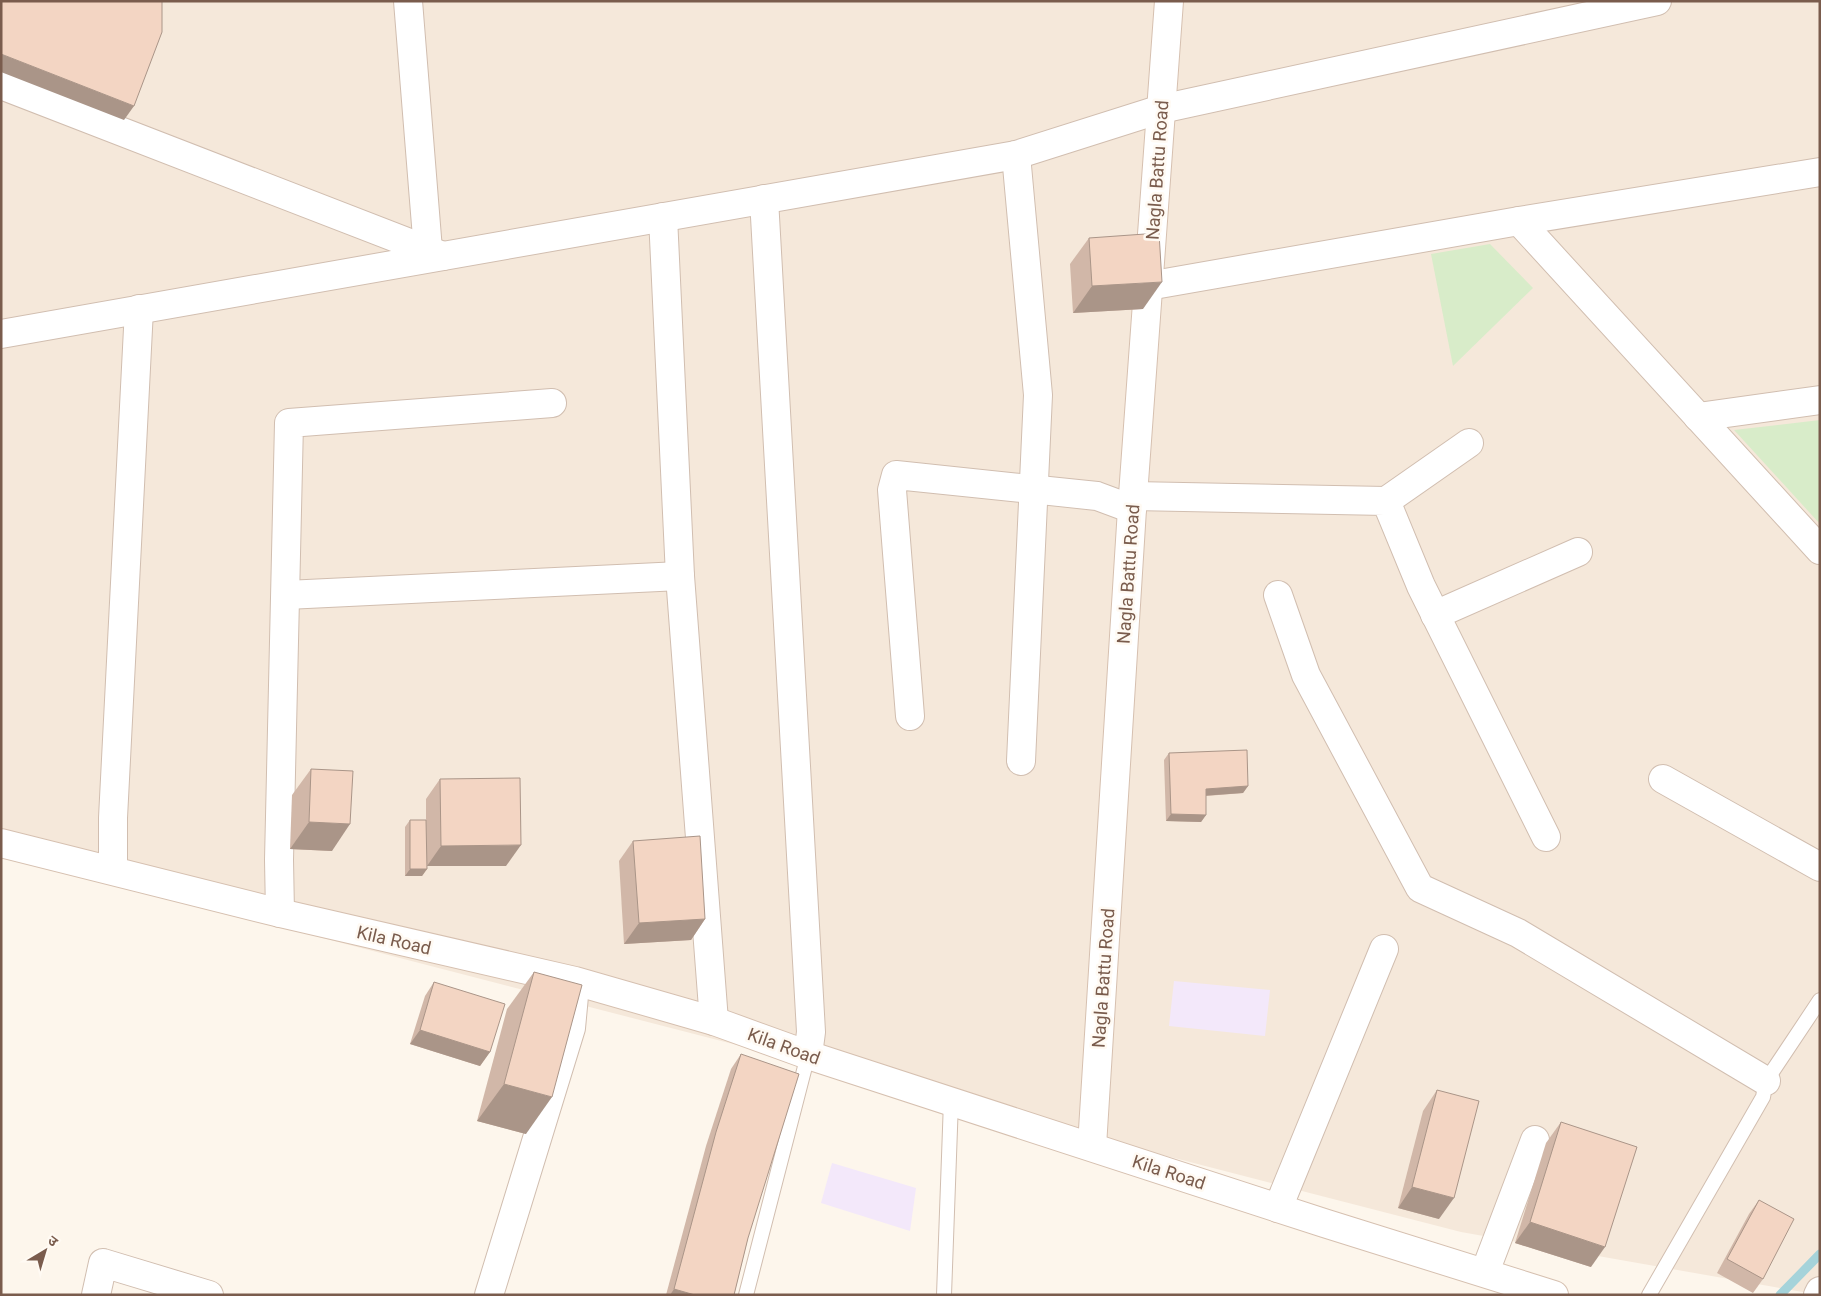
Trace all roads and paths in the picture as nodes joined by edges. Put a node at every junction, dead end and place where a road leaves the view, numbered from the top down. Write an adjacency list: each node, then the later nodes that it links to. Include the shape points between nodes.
1 (408, 1): 11 (street)
2 (1169, 1): 5 (street, Nagla Battu Road)
3 (1657, 1): 5 (street)
4 (1, 85): 11 (street)
5 (1161, 109): 6 (street); 12 (street, Nagla Battu Road)
6 (1016, 154): 8 (street); 19 (street, via 1038,395)
7 (1820, 172): 10 (street)
8 (764, 199): 9 (street); 40 (street, via 810,1022)
9 (663, 217): 11 (street); 24 (street)
10 (1519, 221): 12 (street); 17 (street)
11 (436, 253): 13 (street)
12 (1148, 286): 21 (street, Nagla Battu Road)
13 (139, 310): 14 (street); 34 (street)
14 (1, 334)
15 (1820, 400): 17 (street)
16 (552, 403): 25 (street, via 288,423)
17 (1698, 416): 22 (street)
18 (1469, 443): 20 (street)
19 (1035, 489): 21 (street); 28 (street, via 896,475 892,490); 29 (street)
20 (1386, 500): 21 (street); 27 (street)
21 (1133, 502): 44 (street, Nagla Battu Road)
22 (1820, 550)
23 (1578, 552): 27 (street)
24 (680, 576): 25 (street); 39 (street)
25 (286, 595): 35 (street)
26 (1278, 595): 41 (street, via 1306,675 1420,888 1518,933)
27 (1435, 615): 31 (street)
28 (910, 716)
29 (1021, 761)
30 (1663, 779): 33 (street)
31 (1546, 837)
32 (1, 843): 34 (street, Kila Road)
33 (1820, 867)
34 (113, 870): 35 (street, Kila Road)
35 (280, 913): 37 (street, Kila Road)
36 (1384, 949): 45 (street)
37 (575, 981): 39 (street, Kila Road); 50 (street, via 571,1028)
38 (1820, 1000): 41 (lane)
39 (714, 1021): 40 (street, Kila Road)
40 (808, 1056): 42 (street, Kila Road); 51 (lane)
41 (1766, 1081): 54 (lane, via 1763,1097)
42 (951, 1101): 44 (street, Kila Road); 52 (lane)
43 (1535, 1140): 46 (street)
44 (1092, 1146): 45 (street, Kila Road)
45 (1278, 1208): 46 (street, Kila Road)
46 (1485, 1272): 53 (street, Kila Road)
47 (1820, 1291): 55 (street)
48 (96, 1295): 49 (street, via 104,1263)
49 (209, 1295)
50 (489, 1295)
51 (746, 1295)
52 (944, 1295)
53 (1554, 1295)
54 (1649, 1295)
55 (1818, 1295)

